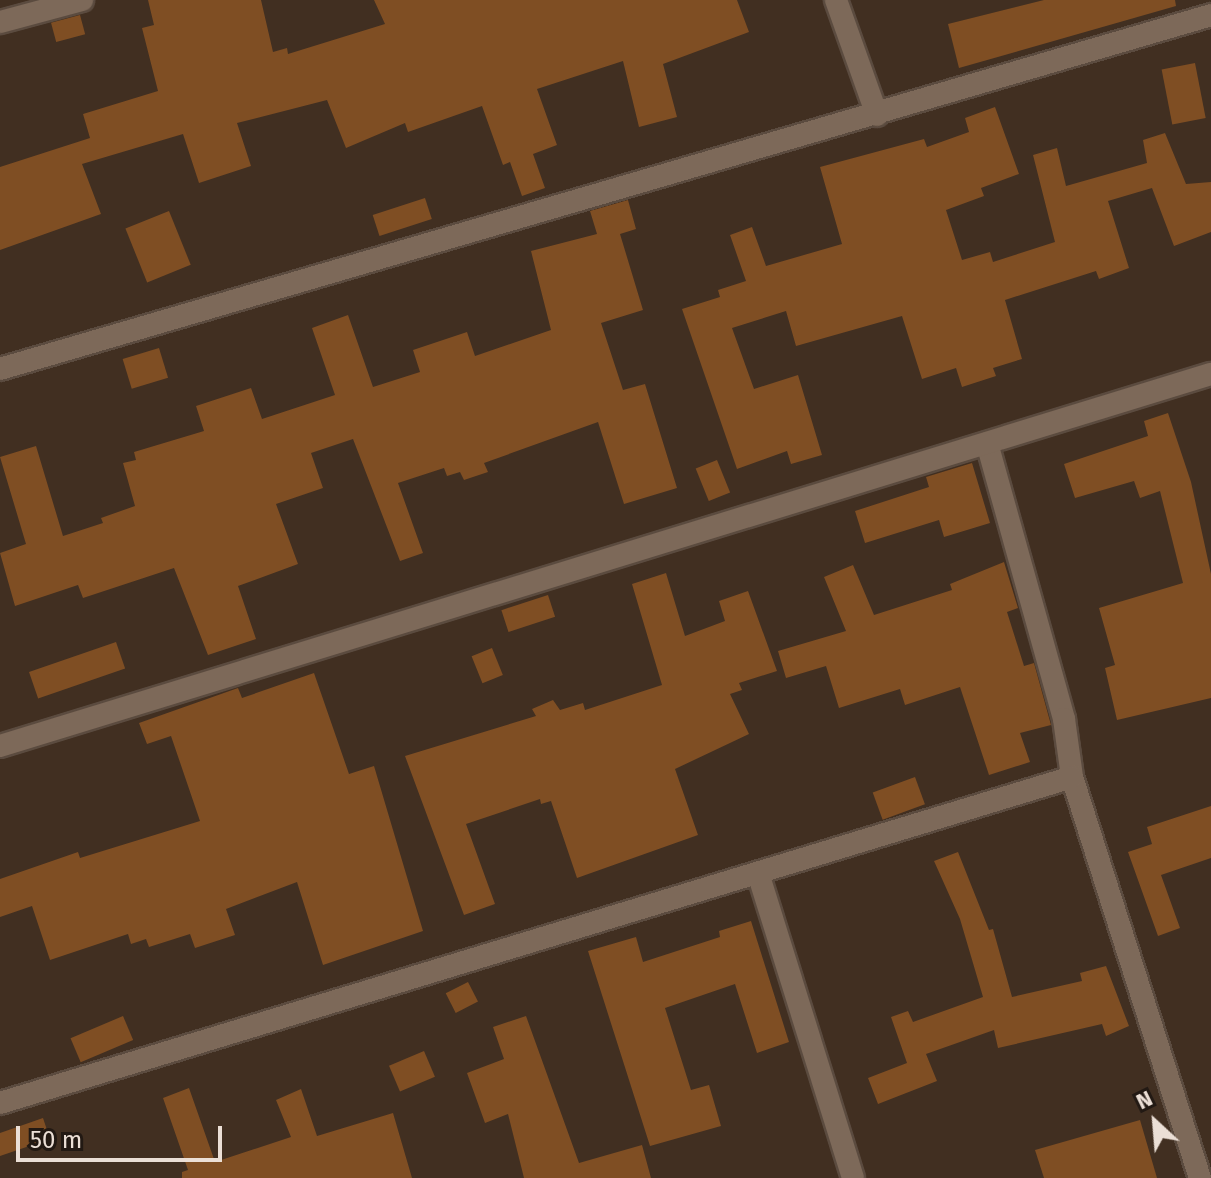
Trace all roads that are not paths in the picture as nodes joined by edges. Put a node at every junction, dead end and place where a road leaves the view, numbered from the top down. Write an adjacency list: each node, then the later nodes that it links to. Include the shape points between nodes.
1 (82, 0): 4 (street)
2 (836, 0): 5 (street)
3 (1207, 10): 5 (street)
4 (0, 22)
5 (877, 115): 6 (street)
6 (0, 369)
7 (1211, 374): 8 (street)
8 (987, 443): 9 (street); 10 (street, via 1064,719)
9 (0, 746)
10 (1072, 777): 11 (street); 14 (street)
11 (758, 873): 12 (street); 13 (street)
12 (0, 1103)
13 (853, 1178)
14 (1200, 1178)

